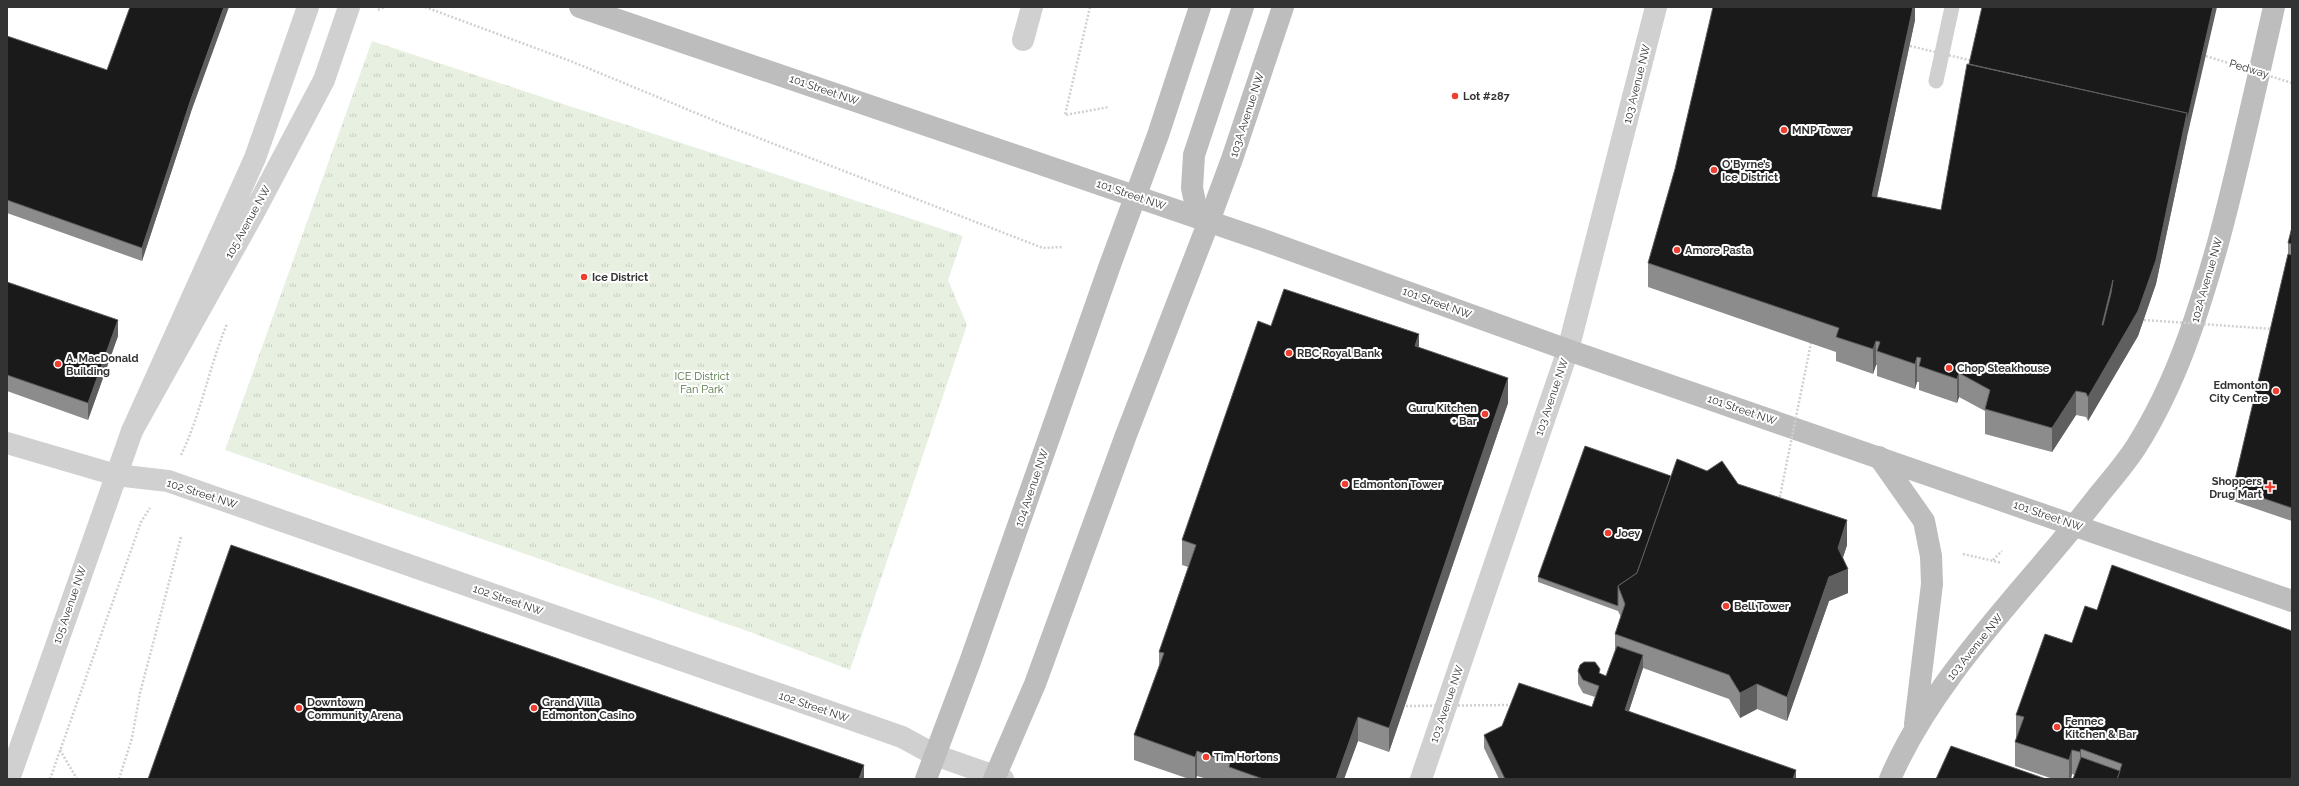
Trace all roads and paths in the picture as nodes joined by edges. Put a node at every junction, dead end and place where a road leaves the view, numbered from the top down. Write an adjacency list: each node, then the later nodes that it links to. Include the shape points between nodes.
1 (308, 7): 29 (street, 105 Avenue NW, via 255,158)
2 (350, 7): 29 (street, 105 Avenue NW, via 324,80 252,216)
3 (384, 7): 14 (path)
4 (424, 7): 24 (path, via 573,62 724,125 1042,248)
5 (580, 7): 22 (main road, 101 Street NW)
6 (1032, 7): 15 (street)
7 (1090, 7): 21 (path, via 1065,115)
8 (1200, 7): 22 (main road)
9 (1243, 7): 23 (main road, via 1194,155 1192,188 1196,207)
10 (1283, 7): 23 (main road, 103A Avenue NW)
11 (1656, 7): 28 (street, 103 Avenue NW)
12 (1952, 7): 19 (lane)
13 (2274, 7): 35 (main road, 102A Avenue NW, via 2237,174 2193,328 2165,396 2135,448)
14 (379, 8)
15 (1023, 40)
16 (1910, 46): 18 (path, bridge)
17 (2206, 56): 20 (path, bridge)
18 (1973, 61)
19 (1936, 81)
20 (2292, 83)
21 (1109, 107)
22 (1135, 196): 23 (main road, 101 Street NW); 46 (main road, 104 Avenue NW)
23 (1209, 221): 28 (main road, 101 Street NW); 48 (main road)
24 (1062, 247)
25 (2144, 320): 26 (path, bridge)
26 (2275, 329)
27 (1811, 343): 33 (path, bridge)
28 (1568, 350): 31 (main road, 101 Street NW); 53 (street, 103 Avenue NW)
29 (132, 431): 32 (street, 105 Avenue NW)
30 (7, 443): 32 (street, 102 Street NW)
31 (1878, 457): 35 (main road, 101 Street NW); 44 (main road, via 1924,521 1930,556 1932,584)
32 (116, 475): 46 (street, 102 Street NW, via 168,481 902,737); 47 (street, 105 Avenue NW)
33 (1778, 505)
34 (141, 522): 45 (path)
35 (2076, 525): 41 (main road, 101 Street NW); 44 (main road, 103 Avenue NW, via 1934,698)
36 (181, 537): 51 (path, via 140,693 132,738)
37 (2002, 551): 39 (path)
38 (1963, 554): 39 (path)
39 (1993, 560): 40 (path)
40 (2002, 563)
41 (2292, 601)
42 (1515, 705): 43 (path, bridge)
43 (1406, 706)
44 (1914, 731): 54 (main road, 103 Avenue NW)
45 (60, 750): 49 (path); 50 (path)
46 (935, 755): 48 (street, 102 Street NW); 52 (main road, 104 Avenue NW)
47 (9, 775)
48 (998, 778)
49 (50, 779)
50 (78, 779)
51 (119, 779)
52 (926, 779)
53 (1421, 779)
54 (1890, 779)

